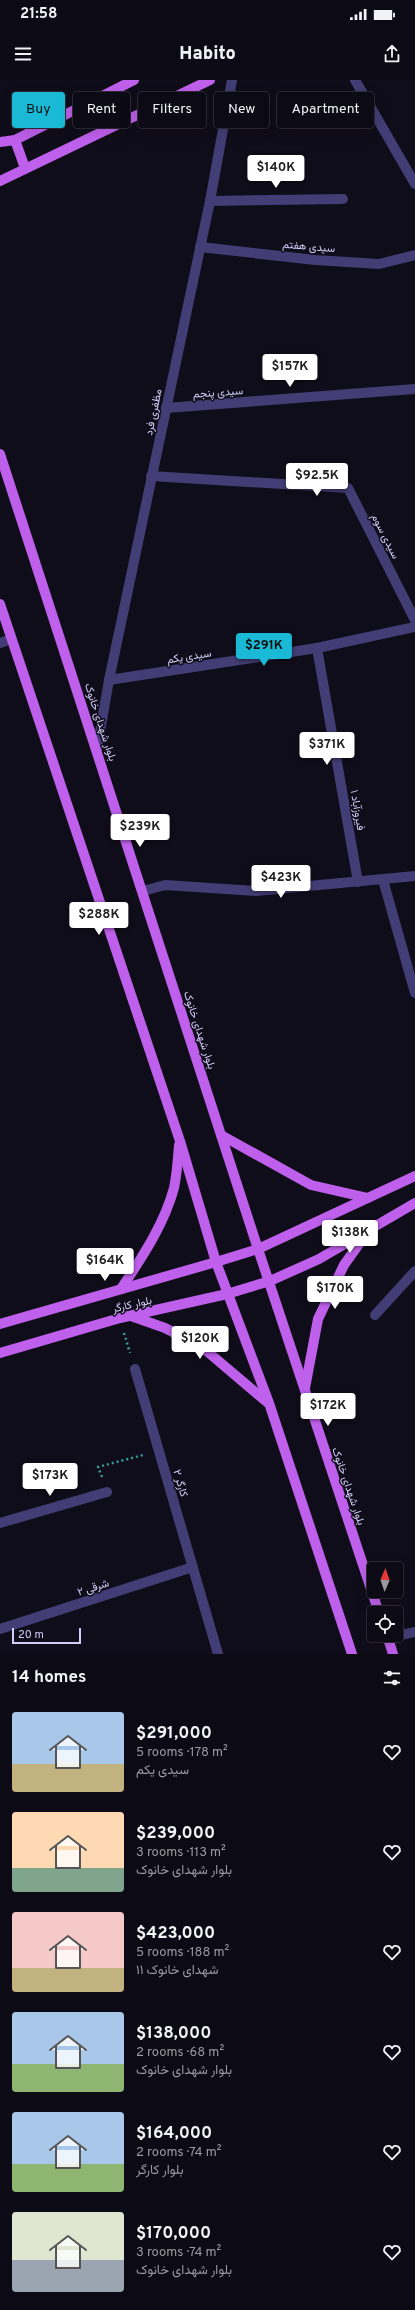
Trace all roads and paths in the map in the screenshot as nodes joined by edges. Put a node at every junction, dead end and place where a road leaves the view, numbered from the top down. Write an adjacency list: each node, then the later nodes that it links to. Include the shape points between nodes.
1 (134, 80): 5 (main road)
2 (210, 80): 7 (main road)
3 (232, 80): 11 (street, مظفری فرد)
4 (354, 80): 9 (street)
5 (15, 140): 6 (main road); 7 (main road)
6 (0, 142)
7 (25, 168): 8 (main road)
8 (0, 181)
9 (415, 184)
10 (343, 199): 11 (street)
11 (210, 201): 12 (street, مظفری فرد)
12 (200, 247): 13 (street, سیدی هفتم, via 315,260 379,264); 15 (street, مظفری فرد)
13 (415, 255)
14 (415, 389): 15 (street, سیدی پنجم)
15 (166, 408): 17 (street, مظفری فرد)
16 (0, 454): 25 (main road, بلوار شهدای خانوک)
17 (152, 476): 19 (street, سیدی سوم, via 348,488); 24 (street, مظفری فرد)
18 (0, 604): 21 (main road)
19 (415, 620)
20 (415, 627): 23 (street, سیدی یکم)
21 (11, 639): 22 (street); 32 (main road)
22 (0, 643)
23 (317, 648): 24 (street, سیدی یکم); 28 (street, فیروزآباد ۱)
24 (109, 680): 25 (street, مظفری فرد)
25 (97, 748): 29 (main road, بلوار شهدای خانوک)
26 (415, 876): 27 (street)
27 (382, 880): 28 (street); 30 (street)
28 (358, 882): 29 (street, via 256,891 165,885)
29 (143, 891): 31 (main road, بلوار شهدای خانوک)
30 (415, 993)
31 (221, 1135): 34 (main road, via 311,1185); 37 (main road, بلوار شهدای خانوک)
32 (180, 1141): 38 (main road); 41 (main road, via 174,1187 162,1222 142,1258)
33 (415, 1176): 34 (main road, بلوار کارگر)
34 (368, 1198): 37 (main road, بلوار کارگر)
35 (415, 1203): 36 (main road, بلوار کارگر)
36 (368, 1231): 40 (main road, بلوار کارگر, via 318,1259); 49 (main road, via 344,1265 318,1320)
37 (258, 1248): 38 (main road, بلوار کارگر); 40 (main road, بلوار شهدای خانوک)
38 (216, 1262): 41 (main road, بلوار کارگر); 42 (main road)
39 (415, 1271): 43 (street)
40 (270, 1281): 42 (main road, بلوار کارگر); 49 (main road, بلوار شهدای خانوک)
41 (121, 1288): 46 (main road, بلوار کارگر)
42 (227, 1294): 44 (main road, بلوار کارگر); 50 (main road)
43 (375, 1315)
44 (131, 1316): 45 (main road, بلوار کارگر); 50 (main road, via 165,1328 202,1347)
45 (120, 1318): 47 (main road, بلوار کارگر); 48 (path)
46 (0, 1324)
47 (0, 1353)
48 (135, 1369): 51 (street, کارگر ۲)
49 (304, 1390): 55 (main road, بلوار شهدای خانوک)
50 (269, 1403): 61 (main road)
51 (159, 1451): 52 (path, via 98,1467); 54 (street, کارگر ۲)
52 (107, 1492): 53 (street)
53 (0, 1523)
54 (193, 1567): 56 (street, شرقی ۲); 60 (street, کارگر ۲)
55 (377, 1606)
56 (0, 1629)
57 (415, 1632): 58 (street)
58 (403, 1634)
59 (389, 1642): 62 (main road)
60 (218, 1654)
61 (352, 1654)
62 (393, 1654)

